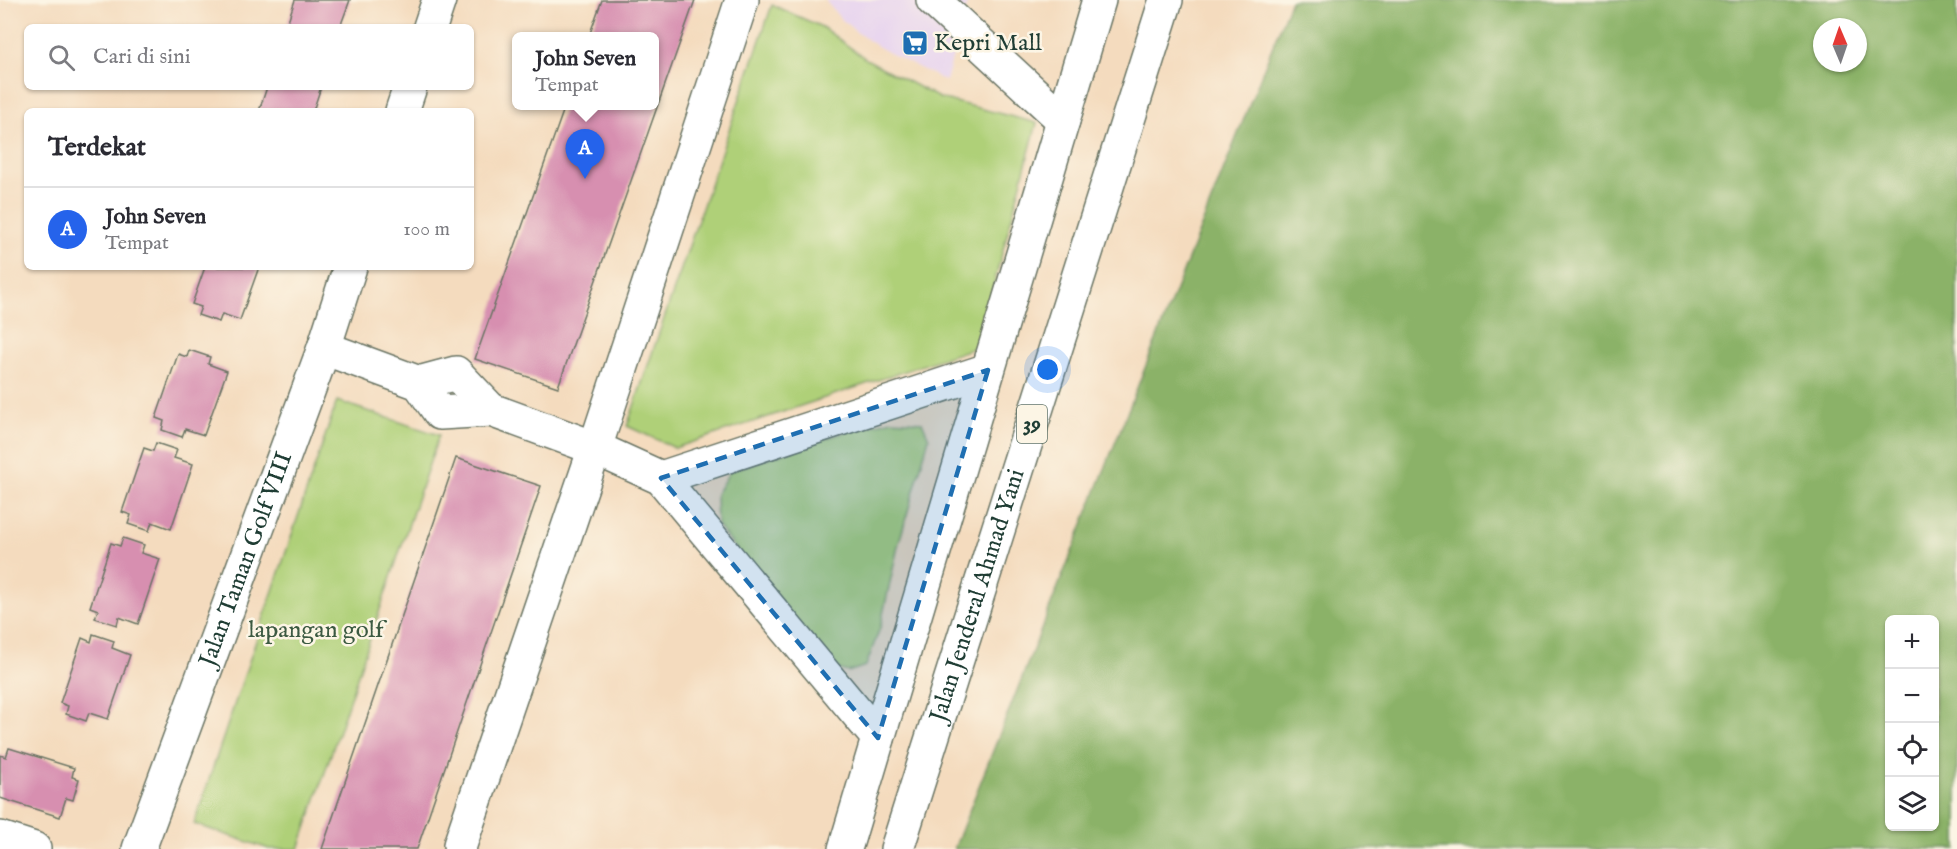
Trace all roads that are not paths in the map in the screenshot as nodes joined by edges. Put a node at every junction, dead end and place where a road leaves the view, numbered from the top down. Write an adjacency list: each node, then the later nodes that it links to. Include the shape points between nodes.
1 (439, 0): 6 (main road)
2 (742, 0): 13 (main road)
3 (933, 0): 9 (main road)
4 (1099, 0): 9 (main road)
5 (1166, 0): 21 (main road, Jalan Jenderal Ahmad Yani / 39)
6 (431, 24)
7 (409, 90): 8 (main road)
8 (403, 108)
9 (1063, 120): 12 (main road)
10 (349, 270): 11 (main road, Jalan Taman Golf VIII)
11 (324, 348): 13 (main road, via 419,383 440,413 491,410); 19 (main road, Jalan Taman Golf VIII)
12 (988, 370): 14 (main road); 15 (main road)
13 (595, 448): 14 (main road); 17 (main road)
14 (661, 478): 15 (main road)
15 (878, 738): 20 (main road)
16 (0, 838): 18 (main road)
17 (460, 845)
18 (34, 849)
19 (139, 849)
20 (845, 849)
21 (897, 849)

